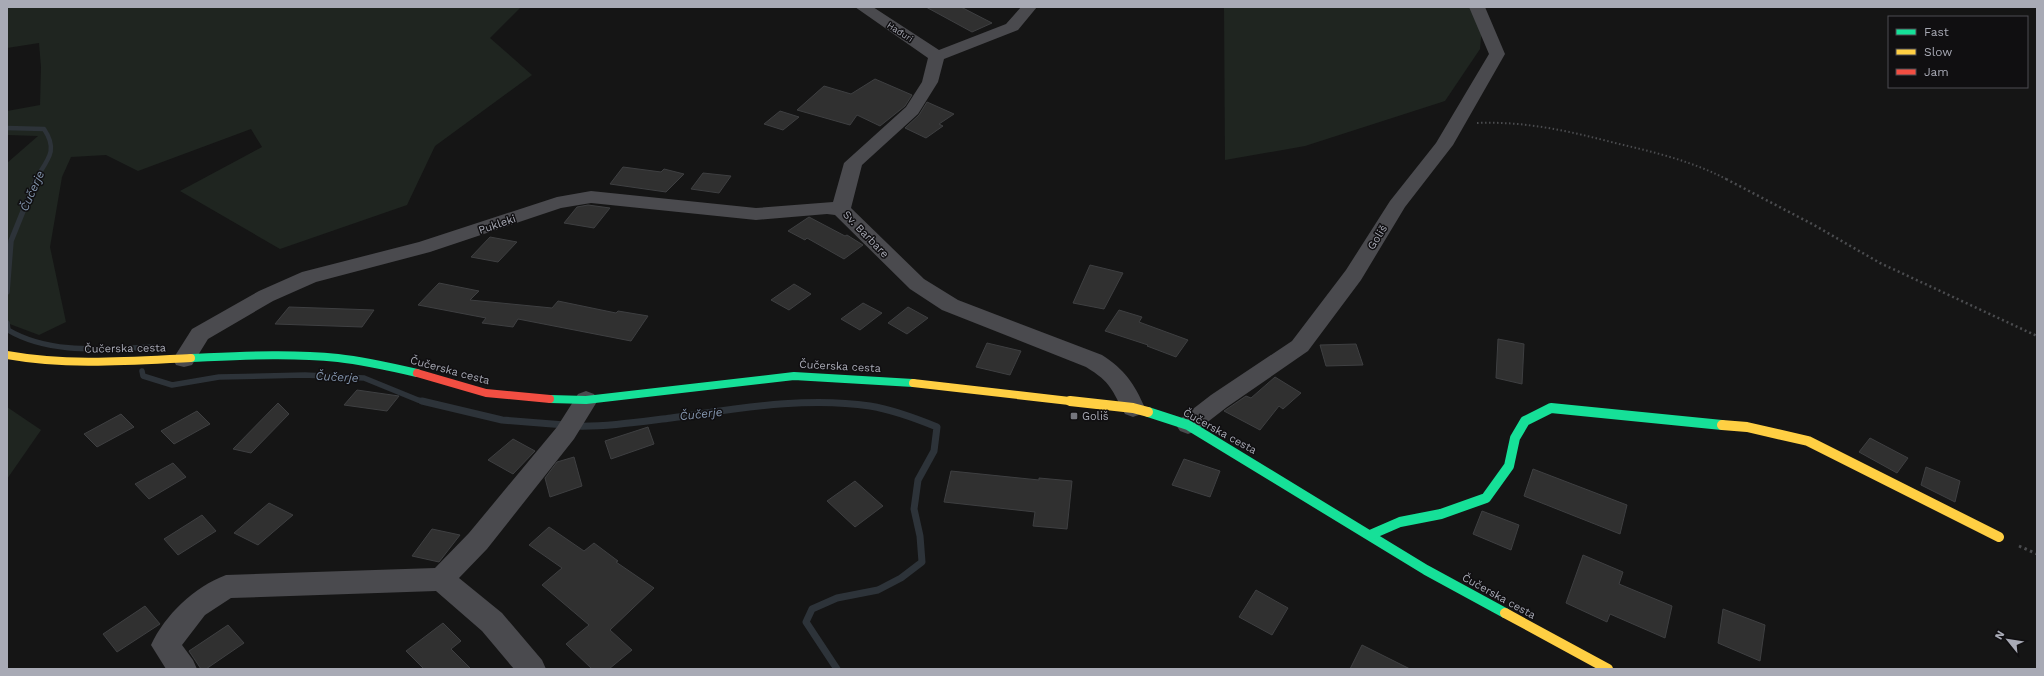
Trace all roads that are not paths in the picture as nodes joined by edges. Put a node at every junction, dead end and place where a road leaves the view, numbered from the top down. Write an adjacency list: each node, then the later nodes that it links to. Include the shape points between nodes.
1 (863, 7): 4 (street, Hađuri)
2 (1029, 7): 4 (street, via 1012,27)
3 (1476, 7): 10 (street, Goliš, via 1497,54 1444,145 1397,205 1354,275 1300,346)
4 (937, 56): 5 (street, Sv. Barbare, via 930,82 912,110 853,163)
5 (841, 209): 7 (street, Pukleki, via 756,214 591,197 557,203 451,239 356,262 309,277 266,296 200,334); 8 (street, Sv. Barbare, via 917,284 950,305 1094,361 1112,372 1123,384)
6 (7, 355): 7 (street, Čučerska cesta, via 26,359 103,362)
7 (184, 359): 9 (street, Čučerska cesta, via 242,356 316,357 359,361 417,373 486,393 537,398)
8 (1133, 408): 9 (street, Čučerska cesta, via 920,383 794,376); 10 (street, Čučerska cesta)
9 (576, 416): 13 (street, via 478,541)
10 (1188, 425): 11 (street, Čučerska cesta)
11 (1370, 536): 12 (street, via 1400,522 1441,514 1486,498 1509,466 1515,438 1524,421 1550,408 1747,427 1808,441); 16 (street, Čučerska cesta, via 1426,570)
12 (1999, 537)
13 (441, 580): 14 (street, via 226,587 195,607 166,645); 15 (street, via 492,622)
14 (183, 669)
15 (532, 669)
16 (1608, 669)

